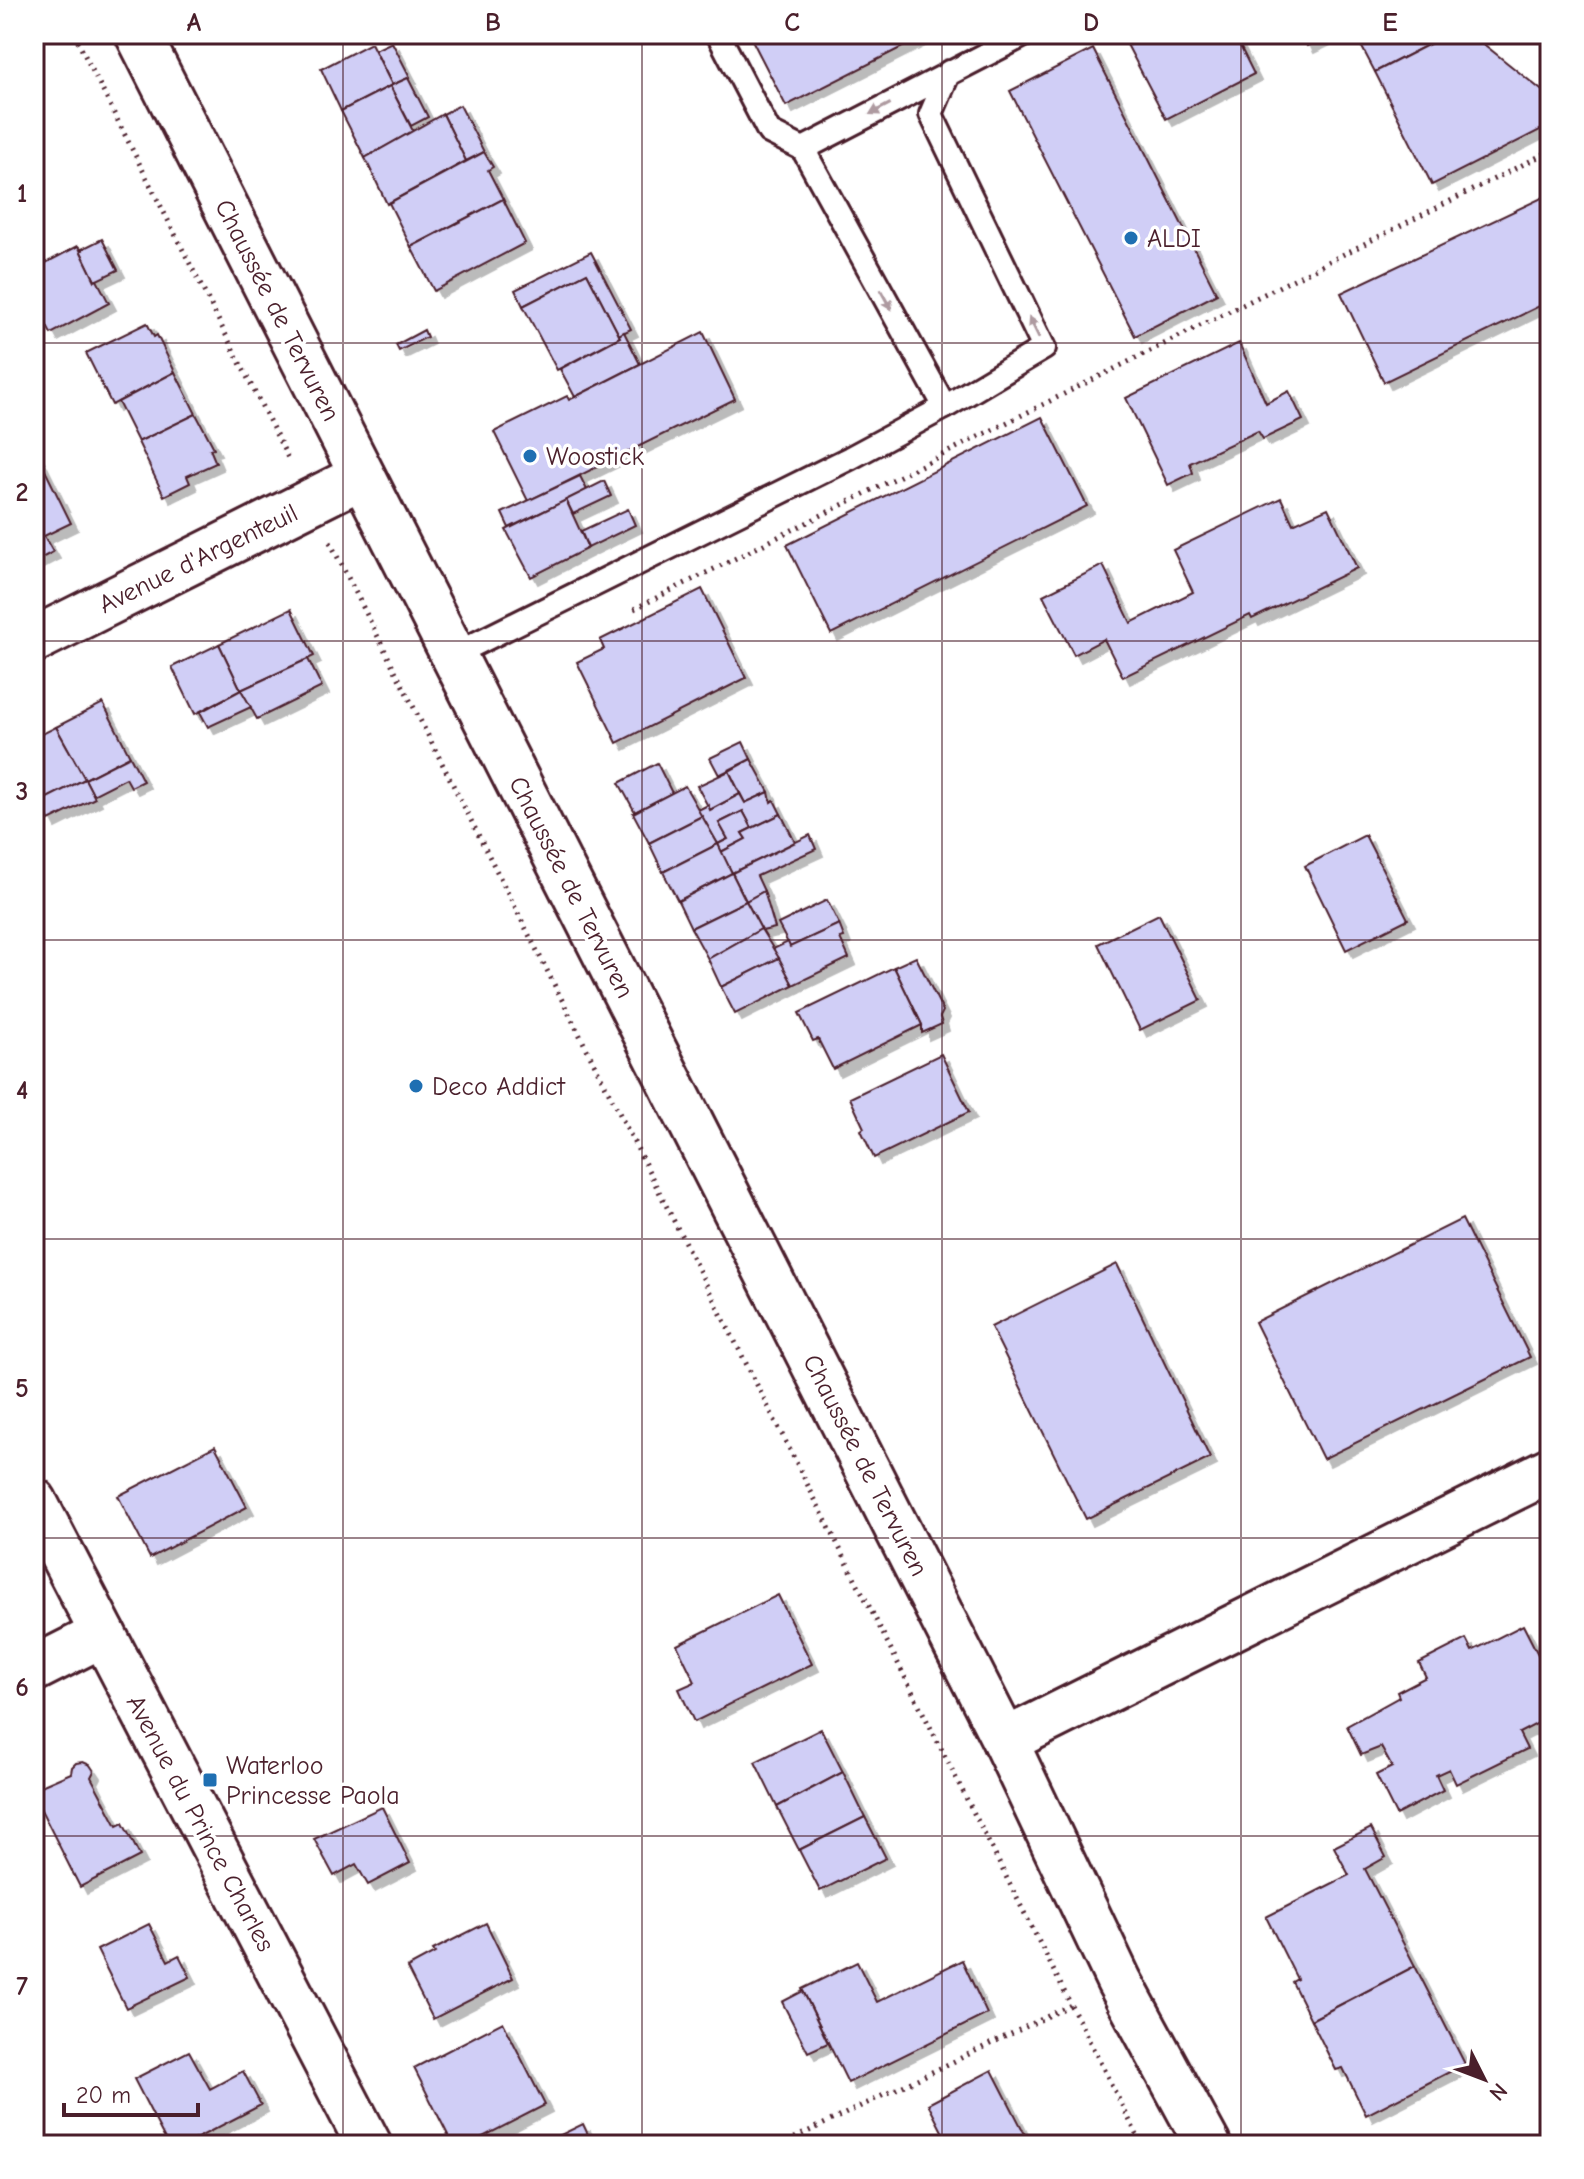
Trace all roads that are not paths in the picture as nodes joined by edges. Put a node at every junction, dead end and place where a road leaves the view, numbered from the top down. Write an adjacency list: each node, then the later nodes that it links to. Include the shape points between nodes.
1 (138, 34): 7 (main road, Chaussée de Tervuren)
2 (718, 34): 5 (lane, via 769,132)
3 (1026, 34): 4 (lane)
4 (949, 72): 5 (lane, one-way to 5); 6 (lane, one-way to 4, via 1044,348 931,114)
5 (803, 149): 6 (lane, one-way to 6)
6 (945, 407): 9 (lane)
7 (362, 476): 8 (main road, Avenue d'Argenteuil); 9 (main road, Chaussée de Tervuren)
8 (34, 640)
9 (453, 655): 14 (main road, Chaussée de Tervuren)
10 (1550, 1470): 14 (main road)
11 (34, 1501): 12 (main road, Avenue du Prince Charles)
12 (103, 1634): 13 (main road); 15 (main road, Avenue du Prince Charles)
13 (34, 1669)
14 (1005, 1741): 16 (main road, Chaussée de Tervuren, via 1119,1981)
15 (369, 2145)
16 (1208, 2145)

